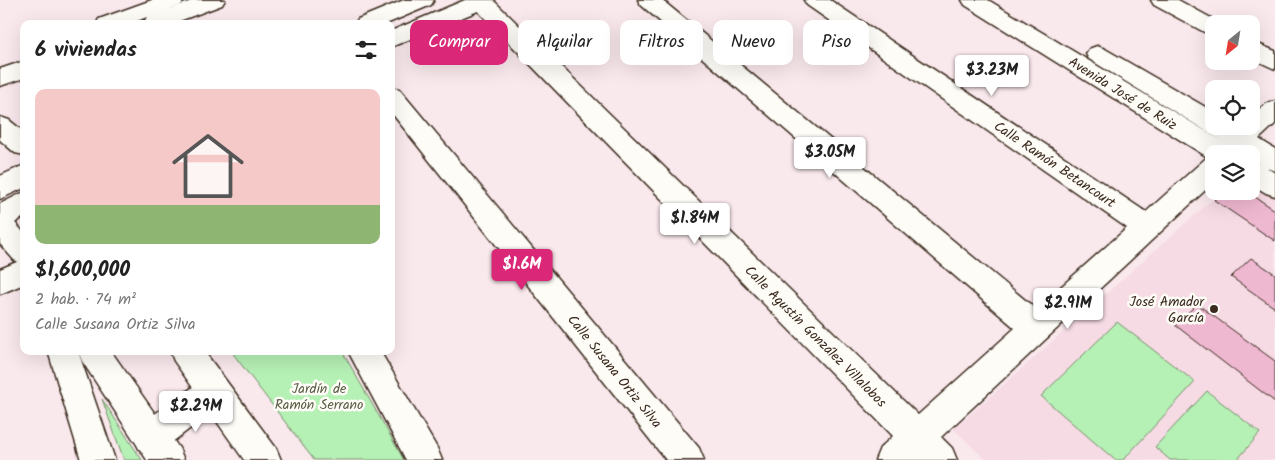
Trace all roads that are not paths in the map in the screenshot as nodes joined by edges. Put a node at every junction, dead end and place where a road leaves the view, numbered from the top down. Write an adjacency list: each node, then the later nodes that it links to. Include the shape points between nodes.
1 (214, 0): 9 (street)
2 (423, 0): 12 (street)
3 (482, 0): 14 (street); 48 (street, Calle Agustín González Villalobos)
4 (649, 0): 42 (street)
5 (815, 0): 38 (street, Calle Ramón Betancourt)
6 (973, 0): 26 (street, Avenida José de Ruiz)
7 (1007, 0): 23 (street, Avenida José de Ruiz)
8 (1162, 0): 13 (street)
9 (166, 5): 10 (street); 11 (street)
10 (119, 20)
11 (152, 20)
12 (376, 20)
13 (1205, 23)
14 (395, 38)
15 (1260, 53): 17 (street)
16 (20, 55): 18 (street)
17 (1275, 61)
18 (0, 62)
19 (20, 70): 20 (street)
20 (0, 78)
21 (395, 100): 53 (street, Calle Susana Ortiz Silva)
22 (1275, 110): 27 (street)
23 (1205, 119)
24 (0, 126): 25 (street)
25 (20, 143)
26 (1222, 145)
27 (1236, 145)
28 (1260, 157): 29 (street, Avenida José de Ruiz)
29 (1275, 161)
30 (1205, 174): 38 (street)
31 (20, 177): 34 (street)
32 (1260, 177): 33 (street)
33 (1275, 186)
34 (0, 189)
35 (20, 206): 36 (street)
36 (0, 218)
37 (0, 225): 39 (street)
38 (1147, 227): 42 (street)
39 (20, 248)
40 (20, 274): 41 (street)
41 (0, 282)
42 (1036, 328): 48 (street)
43 (64, 355): 50 (street)
44 (96, 355): 49 (street)
45 (188, 355): 47 (street)
46 (365, 355): 52 (street)
47 (214, 391): 49 (street); 51 (street)
48 (917, 437): 54 (street); 55 (street, Calle Agustín González Villalobos)
49 (159, 448)
50 (98, 460)
51 (264, 460)
52 (425, 460)
53 (687, 460)
54 (892, 460)
55 (940, 460)

